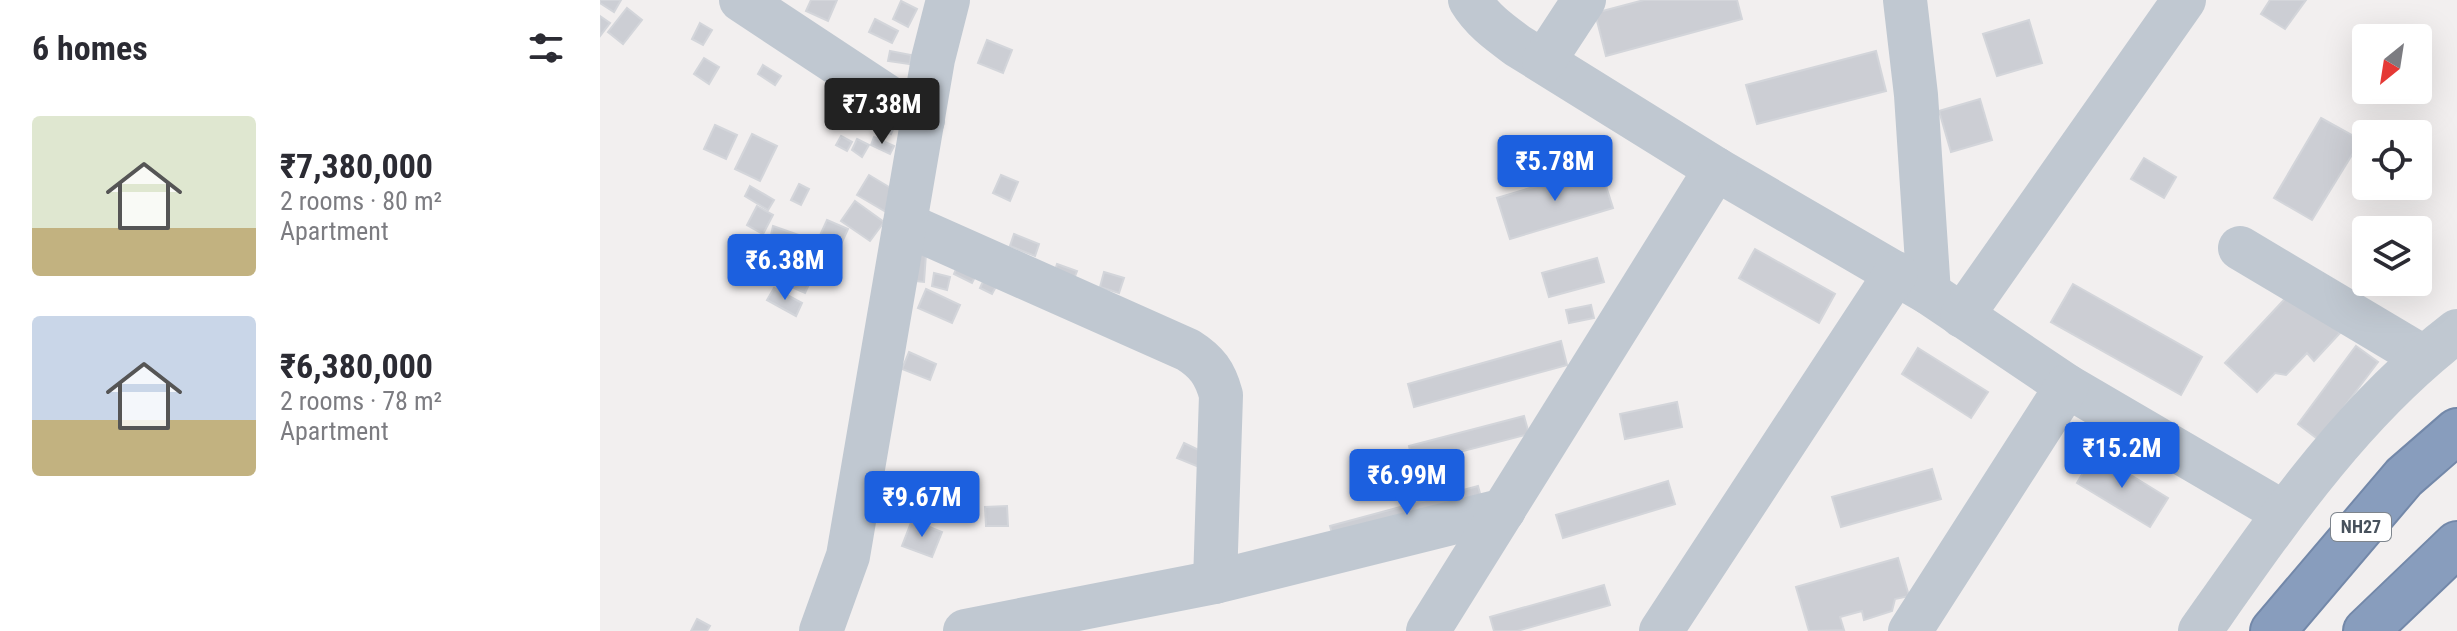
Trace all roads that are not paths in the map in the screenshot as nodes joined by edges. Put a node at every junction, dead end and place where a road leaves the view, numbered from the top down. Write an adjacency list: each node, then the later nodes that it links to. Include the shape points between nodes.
1 (741, 0): 8 (street)
2 (948, 0): 8 (street)
3 (1470, 0): 7 (street, via 1494,29)
4 (1584, 0): 7 (street)
5 (1905, 0): 12 (street)
6 (2184, 0): 12 (street)
7 (1544, 61): 9 (street)
8 (923, 120): 10 (street)
9 (1716, 169): 12 (street); 17 (street)
10 (905, 224): 20 (street, via 1188,350 1212,369 1221,395); 21 (street, via 848,556)
11 (2240, 248): 14 (street)
12 (1929, 294): 15 (street); 24 (street)
13 (2457, 331): 14 (street)
14 (2423, 357): 18 (street, via 2348,434)
15 (2067, 386): 18 (street); 25 (street)
16 (2457, 431): 27 (highway, NH27, via 2404,477)
17 (1504, 510): 20 (street); 23 (street)
18 (2284, 513): 26 (street)
19 (2457, 544): 28 (highway)
20 (1215, 582): 22 (street)
21 (821, 631)
22 (965, 631)
23 (1428, 631)
24 (1661, 631)
25 (1910, 631)
26 (2200, 631)
27 (2273, 631)
28 (2366, 631)

